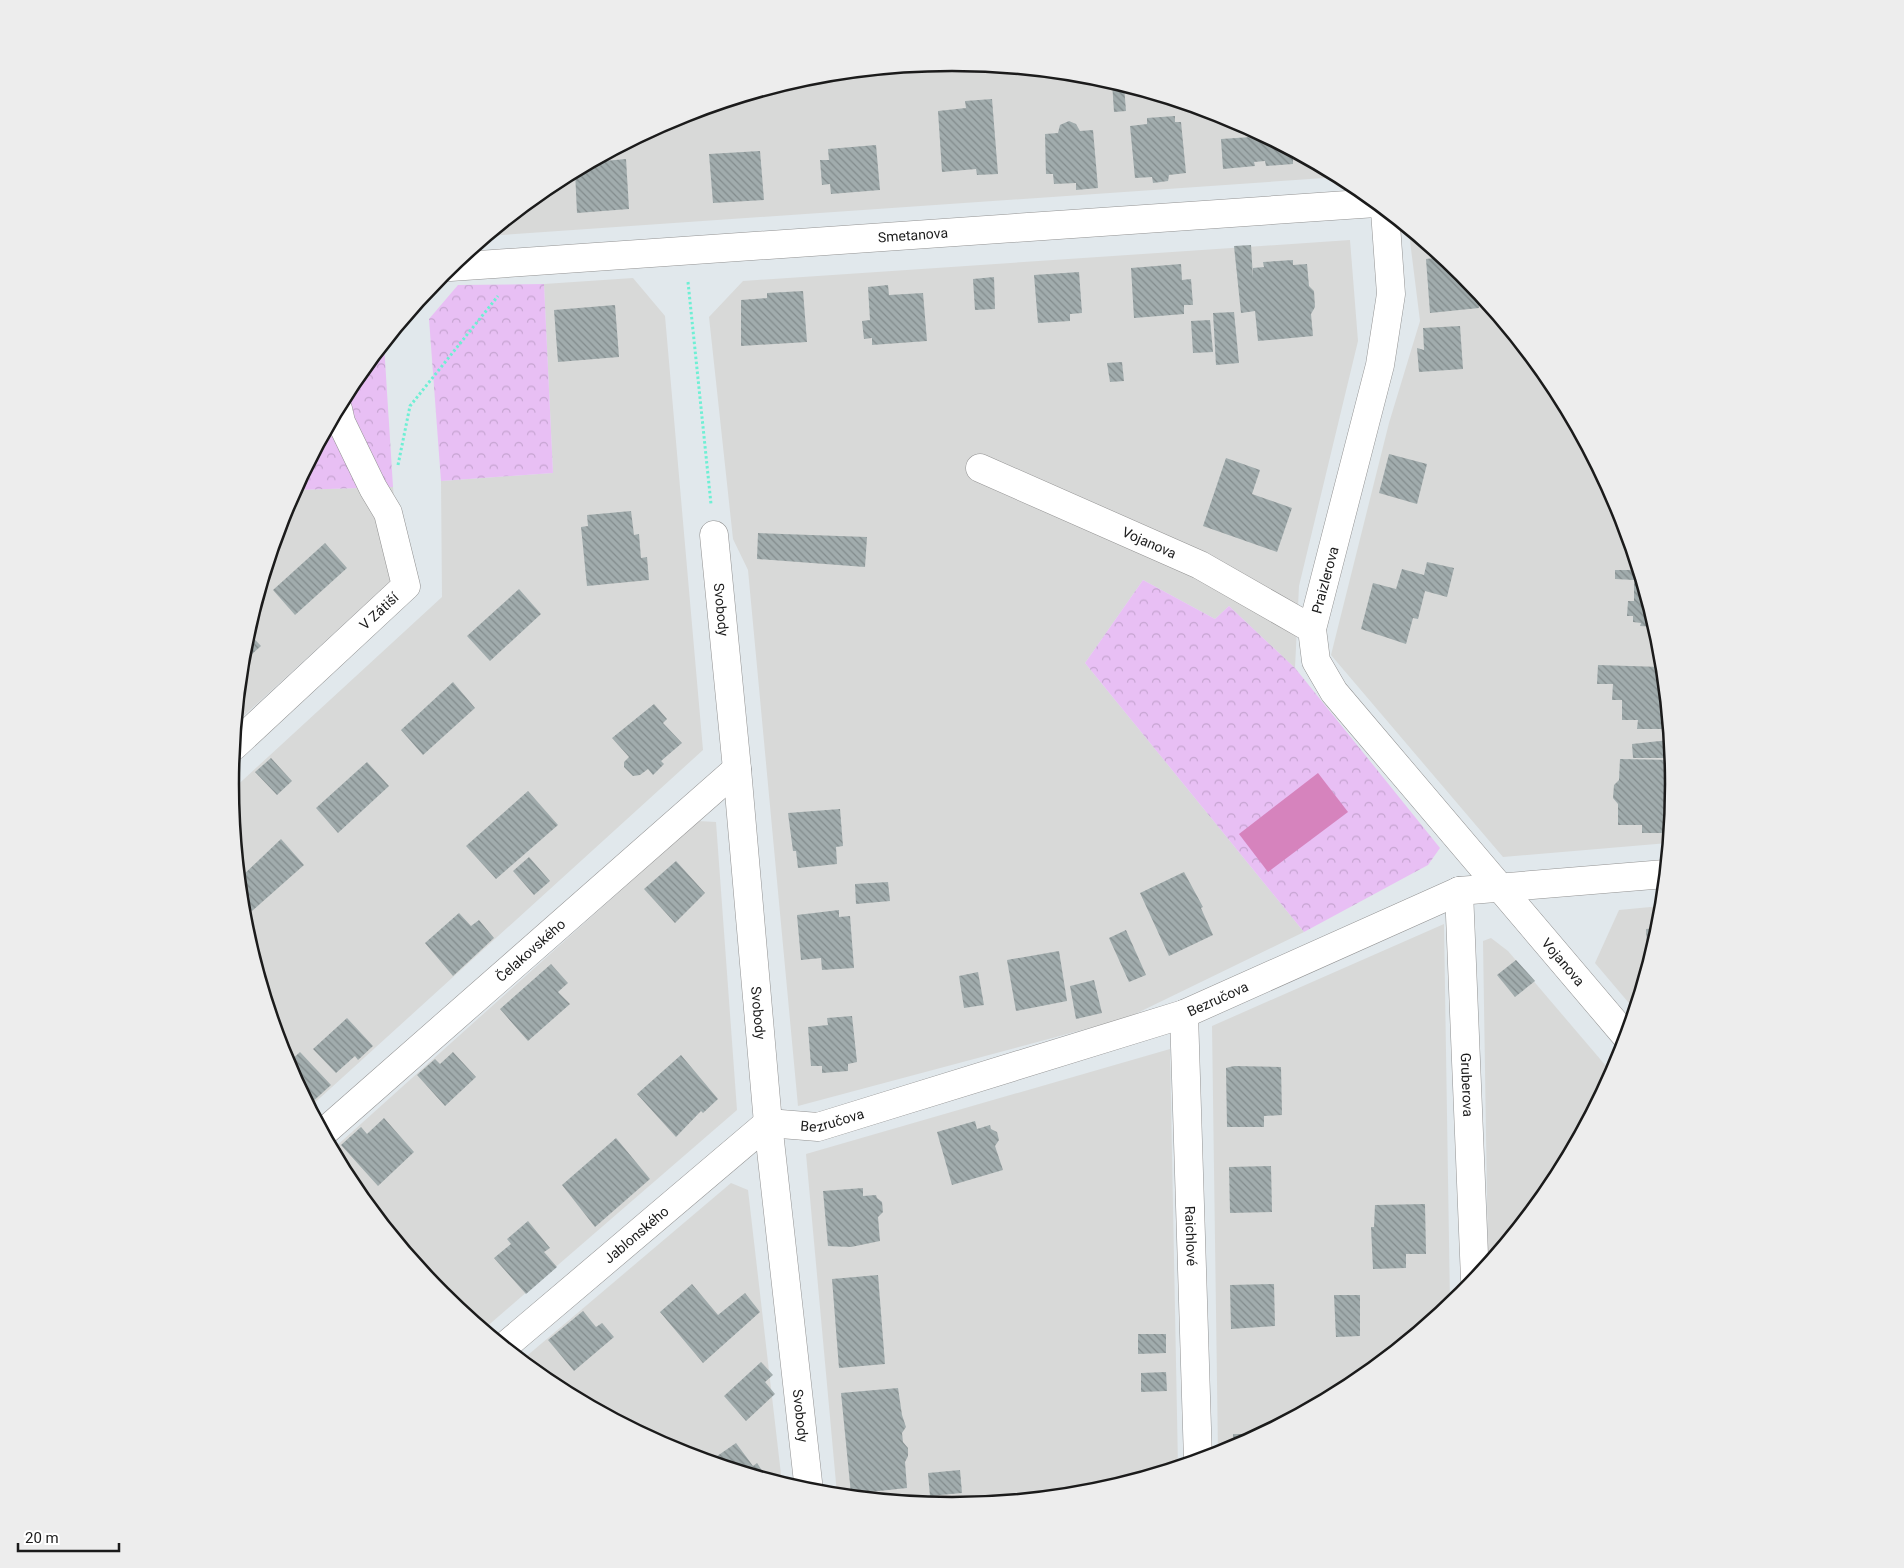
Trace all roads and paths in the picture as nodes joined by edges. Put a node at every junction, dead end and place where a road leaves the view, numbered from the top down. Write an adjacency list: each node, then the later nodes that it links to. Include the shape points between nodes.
1 (1365, 204): 3 (street, Smetanova)
2 (1386, 219): 10 (street, Praizlerova, via 1391,294 1380,365)
3 (685, 251): 4 (street, Smetanova); 9 (path)
4 (525, 262): 5 (street, Smetanova); 8 (path, via 410,406)
5 (463, 266)
6 (340, 419): 8 (street, V Zátiší)
7 (980, 468): 10 (street, Vojanova, via 1200,565)
8 (388, 513): 11 (street, V Zátiší, via 406,586)
9 (714, 535): 12 (street, Svobody)
10 (1312, 628): 14 (street, Praizlerova, via 1316,662 1334,692)
11 (241, 740)
12 (737, 769): 18 (street, Svobody); 19 (street, Čelakovského)
13 (1659, 874): 14 (street, Bezručova)
14 (1502, 888): 15 (street, Bezručova); 17 (street, Vojanova)
15 (1459, 891): 16 (street, Bezručova); 20 (street, Gruberova)
16 (1184, 1014): 18 (street, Bezručova, via 818,1127); 22 (street, Raichlové)
17 (1621, 1030)
18 (768, 1124): 21 (street, Jablonského); 23 (street, Svobody)
19 (329, 1128)
20 (1474, 1269)
21 (510, 1342)
22 (1198, 1453)
23 (808, 1482)

